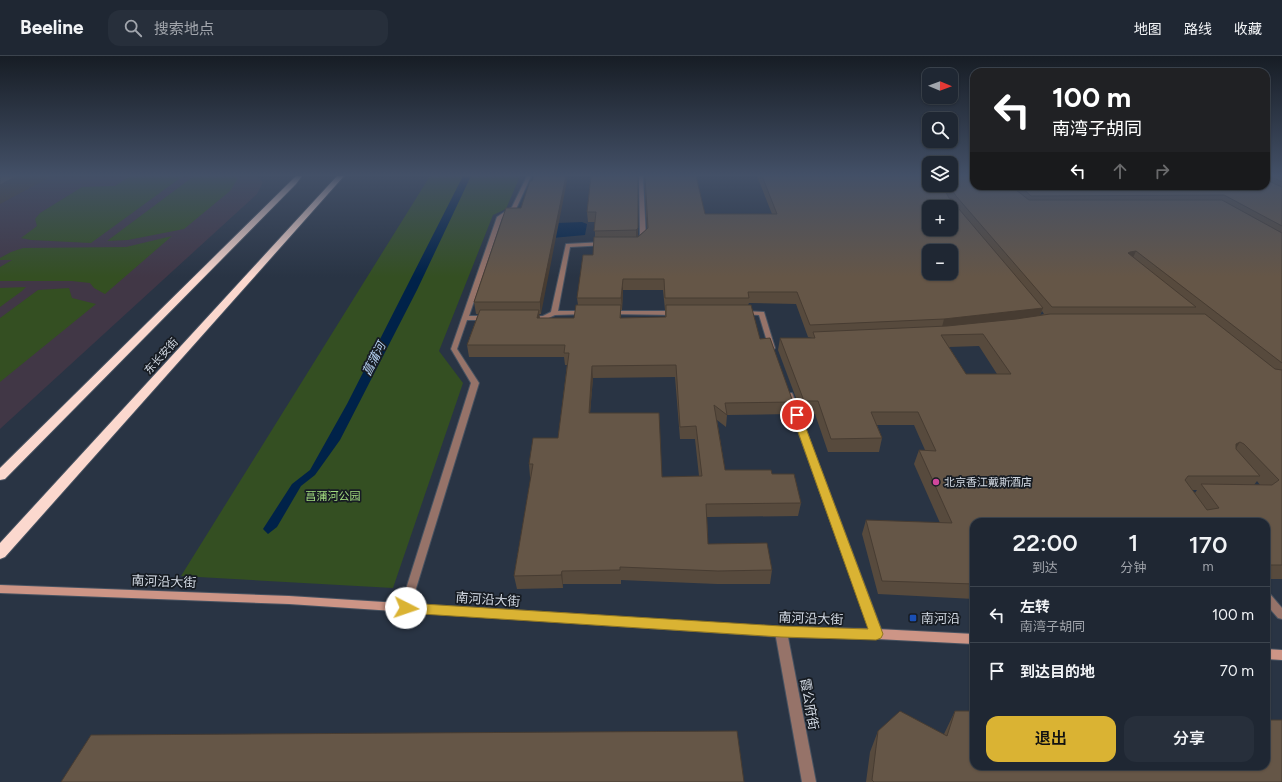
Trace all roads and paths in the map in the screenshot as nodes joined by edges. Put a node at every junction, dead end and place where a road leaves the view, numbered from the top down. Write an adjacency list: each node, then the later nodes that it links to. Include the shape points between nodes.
1 (267, 210): 15 (highway)
2 (310, 210): 16 (highway, 东长安街)
3 (511, 210): 10 (street, via 500,217)
4 (642, 210): 6 (street, via 643,240 638,244)
5 (609, 244): 7 (street, via 568,245)
6 (631, 244)
7 (554, 313): 8 (street); 12 (street, via 544,318)
8 (685, 313)
9 (731, 313): 13 (street, via 762,312 774,342)
10 (464, 318): 11 (street); 19 (street, via 454,349 475,383)
11 (496, 318)
12 (520, 318)
13 (776, 357)
14 (787, 387): 22 (street)
15 (0, 476)
16 (0, 553)
17 (0, 589): 19 (main road, 南河沿大街, via 289,600)
18 (1270, 602): 20 (street)
19 (406, 608): 21 (main road, 南河沿大街)
20 (1282, 615)
21 (781, 632): 22 (main road, 南河沿大街); 26 (street, 霞公府街)
22 (876, 634): 23 (main road, 南河沿大街)
23 (970, 639)
24 (1270, 654): 25 (main road)
25 (1282, 655)
26 (809, 782)

